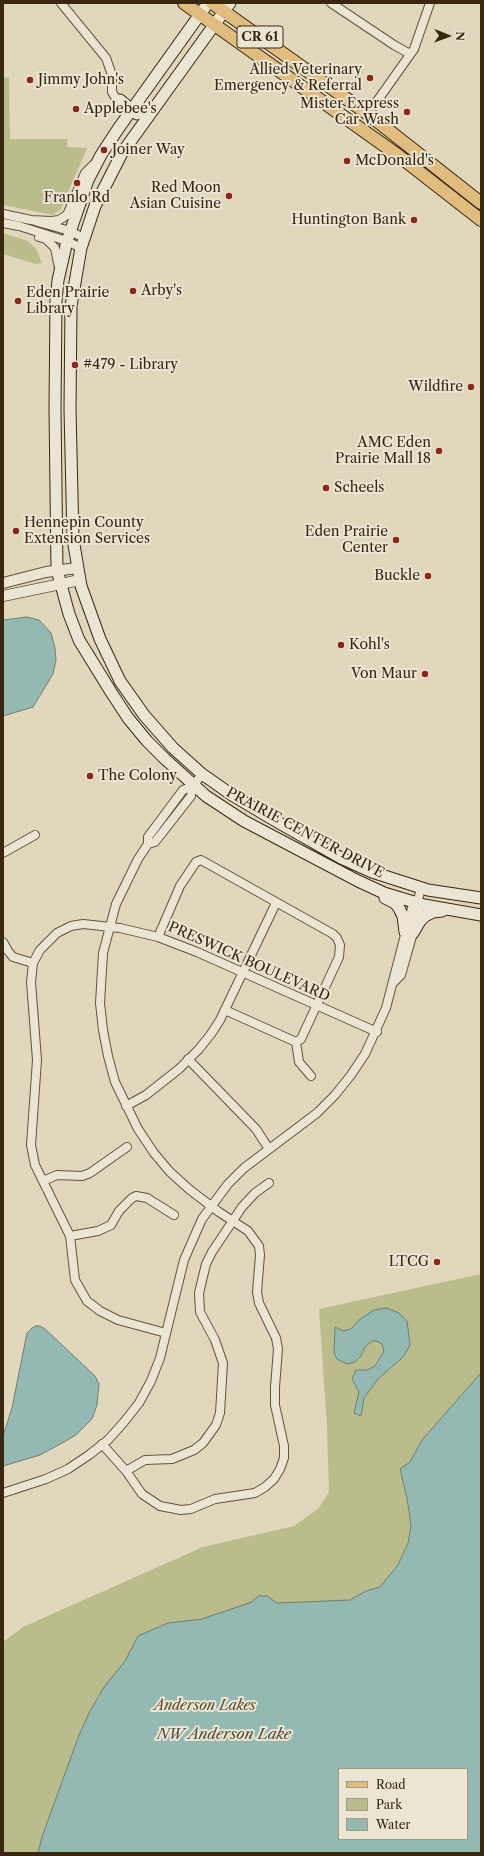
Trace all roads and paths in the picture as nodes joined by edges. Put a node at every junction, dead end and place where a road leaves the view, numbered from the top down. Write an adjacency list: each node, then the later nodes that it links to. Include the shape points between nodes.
1 (61, 3): 11 (street, via 106,58 112,75 112,92)
2 (184, 3): 8 (main road, CR 61)
3 (208, 3): 8 (main road, PRAIRIE CENTER DRIVE)
4 (212, 3): 7 (main road, CR 61)
5 (331, 3): 10 (street)
6 (430, 3): 10 (street)
7 (227, 8): 9 (main road, PRAIRIE CENTER DRIVE); 13 (main road, CR 61)
8 (201, 14): 9 (main road, CR 61); 12 (main road, PRAIRIE CENTER DRIVE)
9 (215, 24): 14 (main road, PRAIRIE CENTER DRIVE); 19 (main road, CR 61, via 400,156)
10 (410, 54): 13 (street)
11 (117, 100): 12 (main road); 15 (main road, via 121,114)
12 (133, 109): 14 (main road); 15 (main road, PRAIRIE CENTER DRIVE)
13 (368, 114): 17 (main road, CR 61)
14 (145, 121): 24 (main road, PRAIRIE CENTER DRIVE, via 122,153 104,186)
15 (118, 129): 16 (main road, PRAIRIE CENTER DRIVE)
16 (101, 155): 20 (street, via 85,173 67,215 59,220); 23 (main road, PRAIRIE CENTER DRIVE, via 88,180)
17 (481, 203)
18 (3, 214): 20 (street)
19 (479, 216)
20 (31, 220): 23 (street)
21 (3, 224): 22 (street)
22 (19, 226): 23 (street); 25 (street, via 24,232 46,239 53,245)
23 (69, 236): 24 (street); 25 (main road, PRAIRIE CENTER DRIVE)
24 (82, 243): 26 (main road, PRAIRIE CENTER DRIVE, via 71,306 70,340 73,539)
25 (60, 273): 27 (main road, PRAIRIE CENTER DRIVE, via 55,330)
26 (77, 568): 27 (street); 28 (main road, PRAIRIE CENTER DRIVE)
27 (57, 570): 29 (street); 30 (main road, PRAIRIE CENTER DRIVE)
28 (80, 580): 30 (street); 32 (main road, PRAIRIE CENTER DRIVE, via 100,639 120,681 168,743)
29 (3, 583)
30 (60, 583): 31 (street); 33 (main road, PRAIRIE CENTER DRIVE, via 79,640 113,696 147,741)
31 (3, 596)
32 (202, 774): 33 (street); 37 (main road, PRAIRIE CENTER DRIVE, via 232,795 341,858)
33 (193, 786): 36 (main road, PRAIRIE CENTER DRIVE, via 244,821); 43 (street, via 183,790 148,837 148,844 126,881)
34 (35, 835): 35 (street)
35 (3, 853)
36 (334, 869): 39 (main road, PRAIRIE CENTER DRIVE, via 384,892); 44 (main road, via 362,889 395,903)
37 (421, 889): 38 (main road, PRAIRIE CENTER DRIVE); 39 (street)
38 (481, 898)
39 (417, 903): 41 (main road, PRAIRIE CENTER DRIVE); 44 (street, via 412,908)
40 (276, 904): 45 (street, via 204,860 198,861 180,886); 48 (street); 49 (street, via 332,934 340,945 340,957)
41 (452, 910): 42 (main road, PRAIRIE CENTER DRIVE); 44 (main road, via 433,912 425,916)
42 (481, 914)
43 (109, 926): 45 (street, PRESWICK BOULEVARD); 47 (street, PRESWICK BOULEVARD, via 71,926 57,933 40,950); 55 (street, via 103,953 100,1003 108,1056 115,1082)
44 (409, 933): 51 (street)
45 (158, 937): 48 (street, PRESWICK BOULEVARD)
46 (3, 942): 47 (street, via 13,957)
47 (33, 963): 58 (street, via 32,987 38,1060 31,1145 35,1165)
48 (242, 973): 49 (street, PRESWICK BOULEVARD); 50 (street)
49 (317, 1006): 51 (street, PRESWICK BOULEVARD); 52 (street, via 304,1036)
50 (225, 1010): 52 (street); 53 (street, via 211,1034)
51 (377, 1032): 57 (street, via 362,1059 335,1095 317,1113)
52 (296, 1042): 54 (street, via 299,1062)
53 (188, 1059): 55 (street, via 146,1095); 57 (street, via 256,1129)
54 (311, 1076)
55 (126, 1106): 60 (street, via 154,1153 178,1179)
56 (127, 1147): 58 (street, via 90,1174 58,1175)
57 (269, 1149): 60 (street, via 244,1168)
58 (43, 1181): 63 (street)
59 (269, 1183): 62 (street, via 255,1193)
60 (211, 1206): 62 (street); 64 (street, via 192,1239 184,1260)
61 (174, 1215): 63 (street, via 147,1198 136,1196 119,1211 111,1225 98,1232)
62 (233, 1221): 66 (street, via 206,1264 198,1293 200,1312 216,1340 223,1363 220,1413 216,1425 203,1443 194,1450 172,1459 146,1460); 66 (street, via 248,1231 259,1246 259,1303 276,1338 278,1349 275,1405 284,1446 284,1458 280,1469 274,1479 255,1493 222,1497 191,1509 181,1510 160,1506 150,1501)
63 (70, 1236): 64 (street, via 75,1280 87,1301 118,1320)
64 (166, 1333): 65 (street, via 160,1358 139,1403)
65 (102, 1444): 66 (street); 67 (street, via 63,1471)
66 (126, 1471)
67 (3, 1493)

